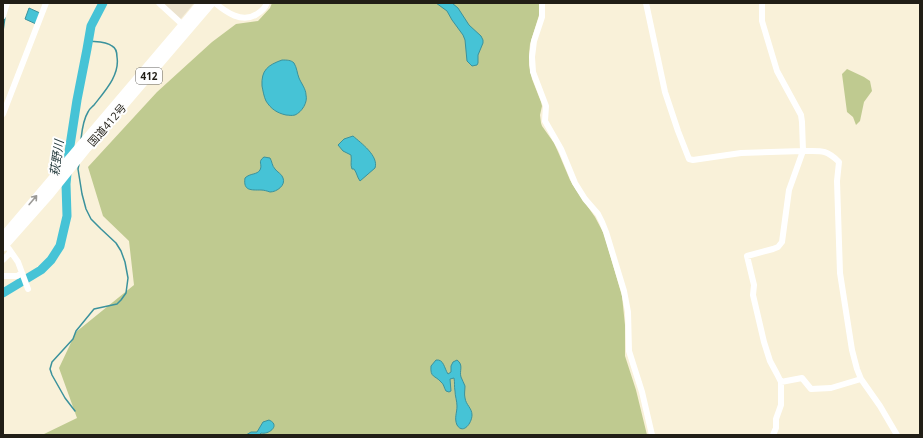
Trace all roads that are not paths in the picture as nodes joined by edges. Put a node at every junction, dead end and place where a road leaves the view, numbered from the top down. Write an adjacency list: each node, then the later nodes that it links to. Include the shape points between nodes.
1 (7, 3): 10 (street)
2 (46, 3): 12 (street)
3 (159, 3): 11 (street)
4 (201, 3): 11 (highway, 国道412号 / 412)
5 (213, 3): 6 (street, via 242,18 261,12); 13 (highway, 国道412号 / 412)
6 (267, 3)
7 (542, 3): 24 (street, via 542,17 532,57 533,72 546,106 544,118 575,183 598,214 606,232 624,291 628,312 629,351)
8 (646, 3): 14 (street, via 665,92 689,158 693,160 741,153)
9 (762, 3): 14 (street, via 762,21 777,71 801,115)
10 (3, 16)
11 (183, 26): 13 (highway, 国道412号 / 412)
12 (3, 114)
13 (86, 144): 15 (highway, 国道412号 / 412)
14 (803, 151): 22 (street, via 830,154 839,162 837,181 840,273 852,350); 23 (street, via 788,190 781,245 747,256 764,342)
15 (48, 190): 16 (highway, 国道412号 / 412, one-way to 15); 17 (highway, 国道412号 / 412)
16 (3, 237)
17 (8, 249): 18 (street); 19 (street, via 18,262)
18 (3, 260)
19 (22, 273): 20 (street, via 17,276); 21 (street)
20 (3, 276)
21 (28, 289)
22 (861, 379): 23 (street, via 831,388 811,389 802,378); 26 (street)
23 (781, 382): 25 (street, via 781,405)
24 (652, 435)
25 (773, 435)
26 (897, 435)

